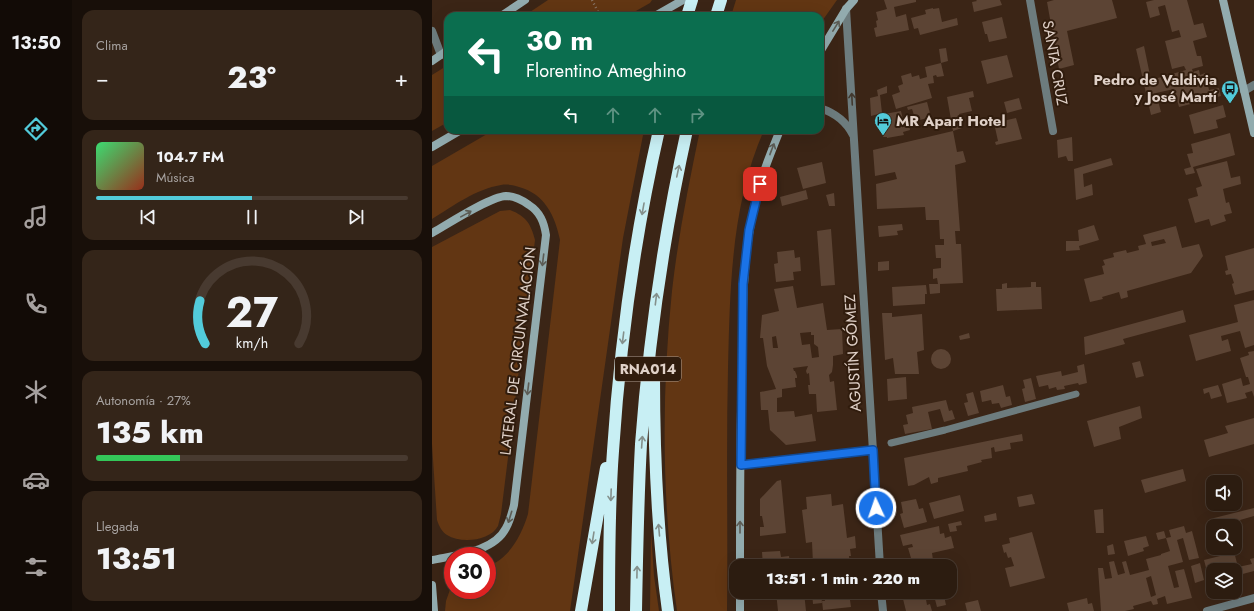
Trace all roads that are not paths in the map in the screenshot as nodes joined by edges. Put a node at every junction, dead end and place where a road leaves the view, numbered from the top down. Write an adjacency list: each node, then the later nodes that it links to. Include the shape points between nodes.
1 (525, 0): 9 (street)
2 (683, 0): 10 (street)
3 (692, 0): 11 (highway)
4 (721, 0): 12 (highway)
5 (854, 0): 8 (street)
6 (1030, 0): 21 (street, SANTA CRUZ)
7 (1223, 0): 19 (street)
8 (846, 9): 14 (street, one-way to 8); 27 (street, AGUSTÍN GÓMEZ, one-way to 8)
9 (507, 12)
10 (662, 12)
11 (688, 12)
12 (717, 12)
13 (432, 31): 15 (street)
14 (824, 45)
15 (444, 51)
16 (444, 54): 17 (street)
17 (432, 61)
18 (1254, 85): 19 (street)
19 (1244, 91): 22 (street)
20 (824, 109): 27 (street, AGUSTÍN GÓMEZ, via 840,118)
21 (1053, 131)
22 (1254, 133)
23 (453, 134): 28 (street)
24 (658, 134): 32 (highway, RNA014, one-way to 32, via 632,274)
25 (686, 134): 30 (highway, RNA014, one-way to 25, via 666,234)
26 (779, 134): 35 (street, one-way to 26, via 742,311 746,256 760,184)
27 (854, 138): 34 (street, AGUSTÍN GÓMEZ)
28 (432, 147)
29 (432, 233): 38 (street, LATERAL DE CIRCUNVALACIÓN, one-way to 38, via 485,203 504,196 519,199 535,209 543,222 546,235 511,518 499,539 484,548)
30 (654, 318): 46 (highway, RNA014, one-way to 30, via 639,476); 47 (highway, one-way to 30, via 657,494)
31 (1076, 394): 33 (lane)
32 (615, 418): 44 (highway, one-way to 44); 45 (highway, RNA014, one-way to 45)
33 (891, 443)
34 (873, 450): 35 (street); 37 (street, AGUSTÍN GÓMEZ)
35 (741, 465): 36 (street, one-way to 35)
36 (740, 559)
37 (880, 559)
38 (432, 560)
39 (432, 585): 43 (street)
40 (1254, 598): 50 (street)
41 (740, 599): 48 (street)
42 (881, 599): 49 (street)
43 (434, 611)
44 (581, 611)
45 (609, 611)
46 (636, 611)
47 (668, 611)
48 (740, 611)
49 (882, 611)
50 (1207, 611)

